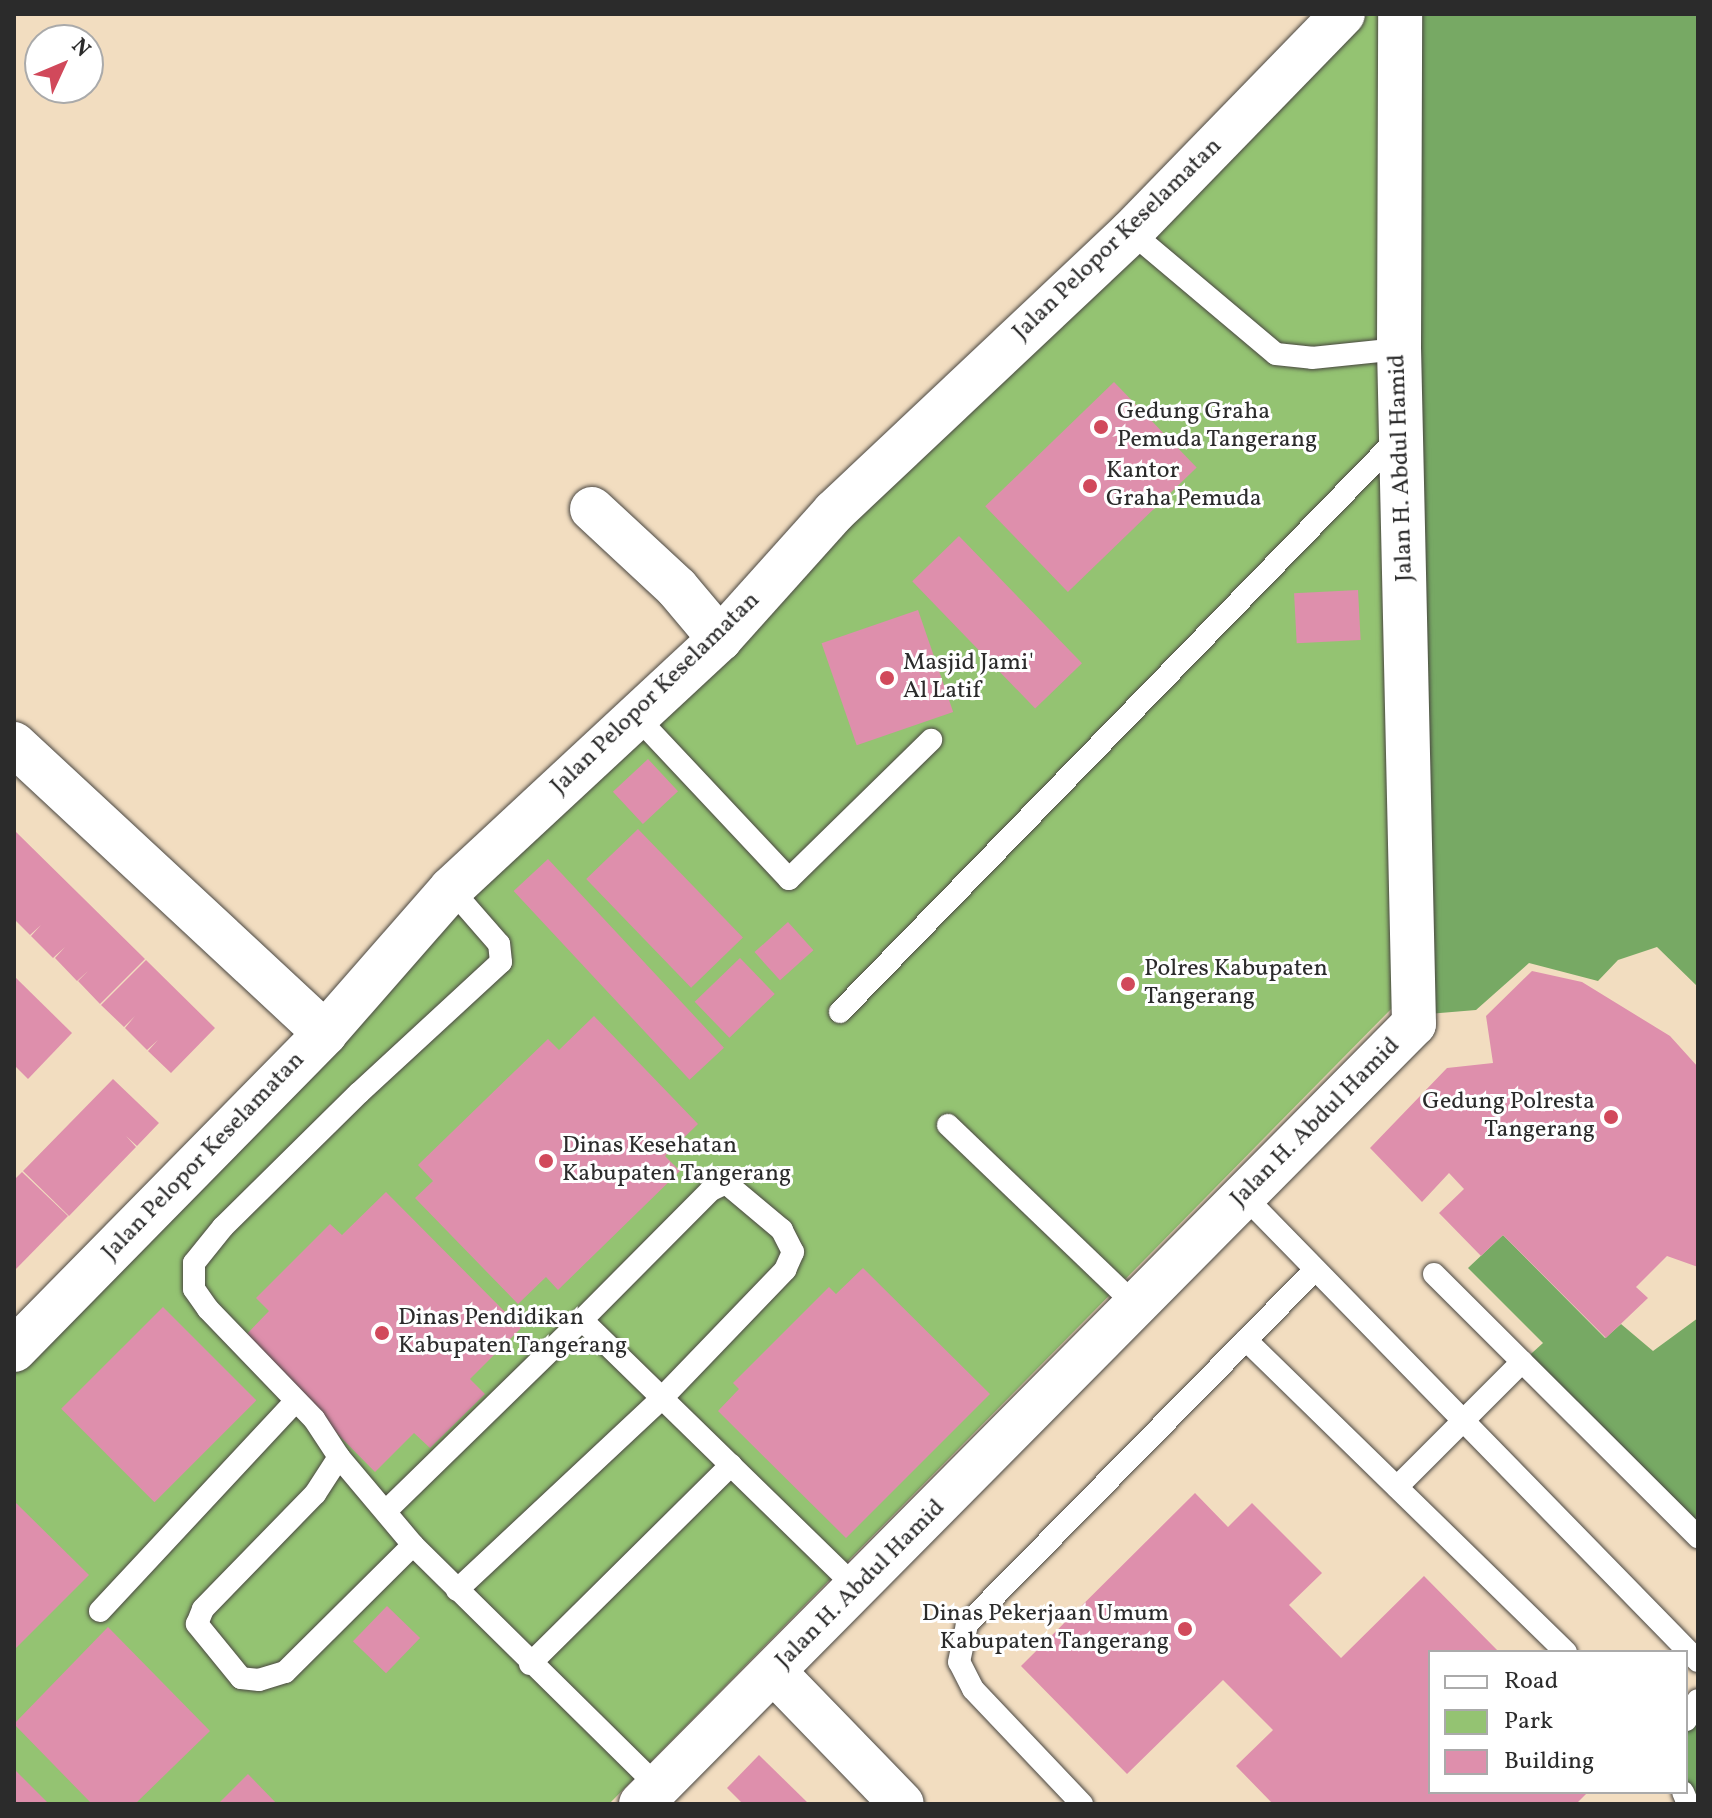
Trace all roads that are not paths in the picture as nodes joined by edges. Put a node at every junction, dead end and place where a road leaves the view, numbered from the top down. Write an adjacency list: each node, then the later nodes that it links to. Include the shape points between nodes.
1 (1343, 14): 3 (street, Jalan Pelopor Keselamatan)
2 (1400, 14): 4 (street, Jalan H. Abdul Hamid)
3 (1131, 232): 4 (lane, via 1276,354 1312,358); 7 (street, Jalan Pelopor Keselamatan, via 834,512)
4 (1399, 349): 5 (street, Jalan H. Abdul Hamid)
5 (1403, 433): 12 (lane); 15 (street, Jalan H. Abdul Hamid, via 1414,1024)
6 (592, 509): 7 (street, via 677,588)
7 (720, 639): 8 (street, Jalan Pelopor Keselamatan)
8 (635, 715): 9 (lane, via 789,879); 11 (street, Jalan Pelopor Keselamatan)
9 (931, 740)
10 (14, 744): 13 (street)
11 (451, 889): 13 (street, Jalan Pelopor Keselamatan); 24 (lane, via 499,944 501,962 359,1093 223,1227 194,1263 194,1289 208,1309)
12 (840, 1012)
13 (325, 1033): 21 (street, Jalan Pelopor Keselamatan)
14 (948, 1125): 18 (lane)
15 (1244, 1196): 16 (lane); 18 (street, Jalan H. Abdul Hamid)
16 (1314, 1271): 20 (lane); 25 (lane)
17 (1434, 1274): 22 (lane)
18 (1136, 1305): 32 (street, Jalan H. Abdul Hamid)
19 (582, 1320): 23 (lane); 23 (lane, via 711,1190 726,1183 782,1230 793,1252 791,1261); 29 (lane)
20 (1246, 1340): 28 (lane); 41 (lane, via 967,1624 959,1662 973,1689)
21 (14, 1350)
22 (1522, 1362): 25 (lane); 30 (lane)
23 (662, 1398): 27 (lane); 33 (lane)
24 (296, 1401): 26 (lane); 34 (lane)
25 (1462, 1421): 28 (lane); 36 (lane)
26 (339, 1457): 29 (lane); 31 (lane, via 315,1494 203,1609 197,1624 203,1638 241,1678 259,1680 285,1672)
27 (731, 1465): 32 (lane); 37 (lane)
28 (1397, 1487): 35 (lane)
29 (387, 1510): 31 (lane)
30 (1698, 1537)
31 (413, 1545): 33 (lane)
32 (858, 1589): 38 (street, Jalan H. Abdul Hamid)
33 (457, 1590): 37 (lane)
34 (100, 1611)
35 (1564, 1650)
36 (1687, 1650)
37 (530, 1664): 39 (lane)
38 (775, 1673): 39 (street, Jalan H. Abdul Hamid); 40 (street)
39 (650, 1796)
40 (902, 1804)
41 (1082, 1804)

